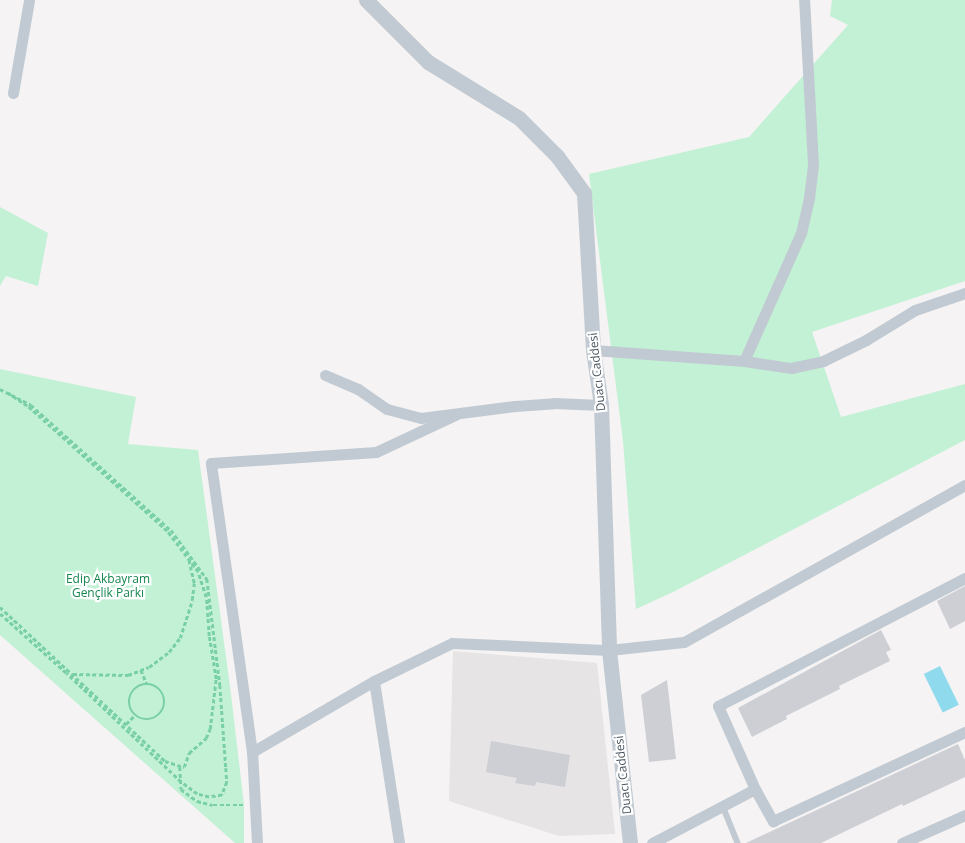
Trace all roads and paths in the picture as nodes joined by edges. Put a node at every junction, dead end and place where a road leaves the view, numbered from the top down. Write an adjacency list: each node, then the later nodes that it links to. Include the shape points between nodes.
1 (29, 0): 4 (street)
2 (366, 0): 6 (street, Duacı Caddesi, via 428,62 519,118 556,156 584,193)
3 (804, 0): 7 (street, via 813,164 809,198 801,233)
4 (13, 93)
5 (965, 293): 7 (street, via 915,310 823,361 791,368)
6 (593, 350): 7 (street); 10 (street, Duacı Caddesi)
7 (744, 361)
8 (324, 375): 11 (street, via 358,389 387,409 404,415 421,418)
9 (0, 389): 13 (path, via 27,406 166,531); 27 (path, via 31,405 171,530 207,579 220,685 227,782 222,795 209,797 196,794)
10 (601, 405): 11 (street, via 554,403); 17 (street, Duacı Caddesi)
11 (457, 414): 25 (street, via 376,452 211,463)
12 (965, 484): 17 (street, via 684,642)
13 (189, 560): 18 (path, via 194,583 180,638 169,652); 26 (path, via 198,572 206,597 216,679 210,730 202,743 189,752 187,763)
14 (965, 578): 28 (street, via 718,706)
15 (0, 607): 19 (path)
16 (0, 614): 27 (path)
17 (609, 650): 20 (street, via 452,643); 34 (street, Duacı Caddesi)
18 (141, 670): 19 (path, via 128,675); 21 (path)
19 (73, 674): 23 (path)
20 (374, 681): 25 (street); 33 (street)
21 (147, 684): 22 (path, via 134,689 130,696 129,705); 22 (path, via 158,687 164,694 164,709 152,719 145,720)
22 (135, 715): 23 (path)
23 (126, 724): 26 (path, via 165,762)
24 (965, 732): 28 (street, via 773,821)
25 (252, 752): 29 (street)
26 (180, 767): 27 (path)
27 (180, 782): 29 (path, via 181,789 197,801 213,805)
28 (755, 789): 30 (street)
29 (254, 804): 32 (street)
30 (723, 806): 35 (street); 36 (lane)
31 (965, 815): 37 (street)
32 (257, 843)
33 (399, 843)
34 (630, 843)
35 (652, 843)
36 (738, 843)
37 (902, 843)

